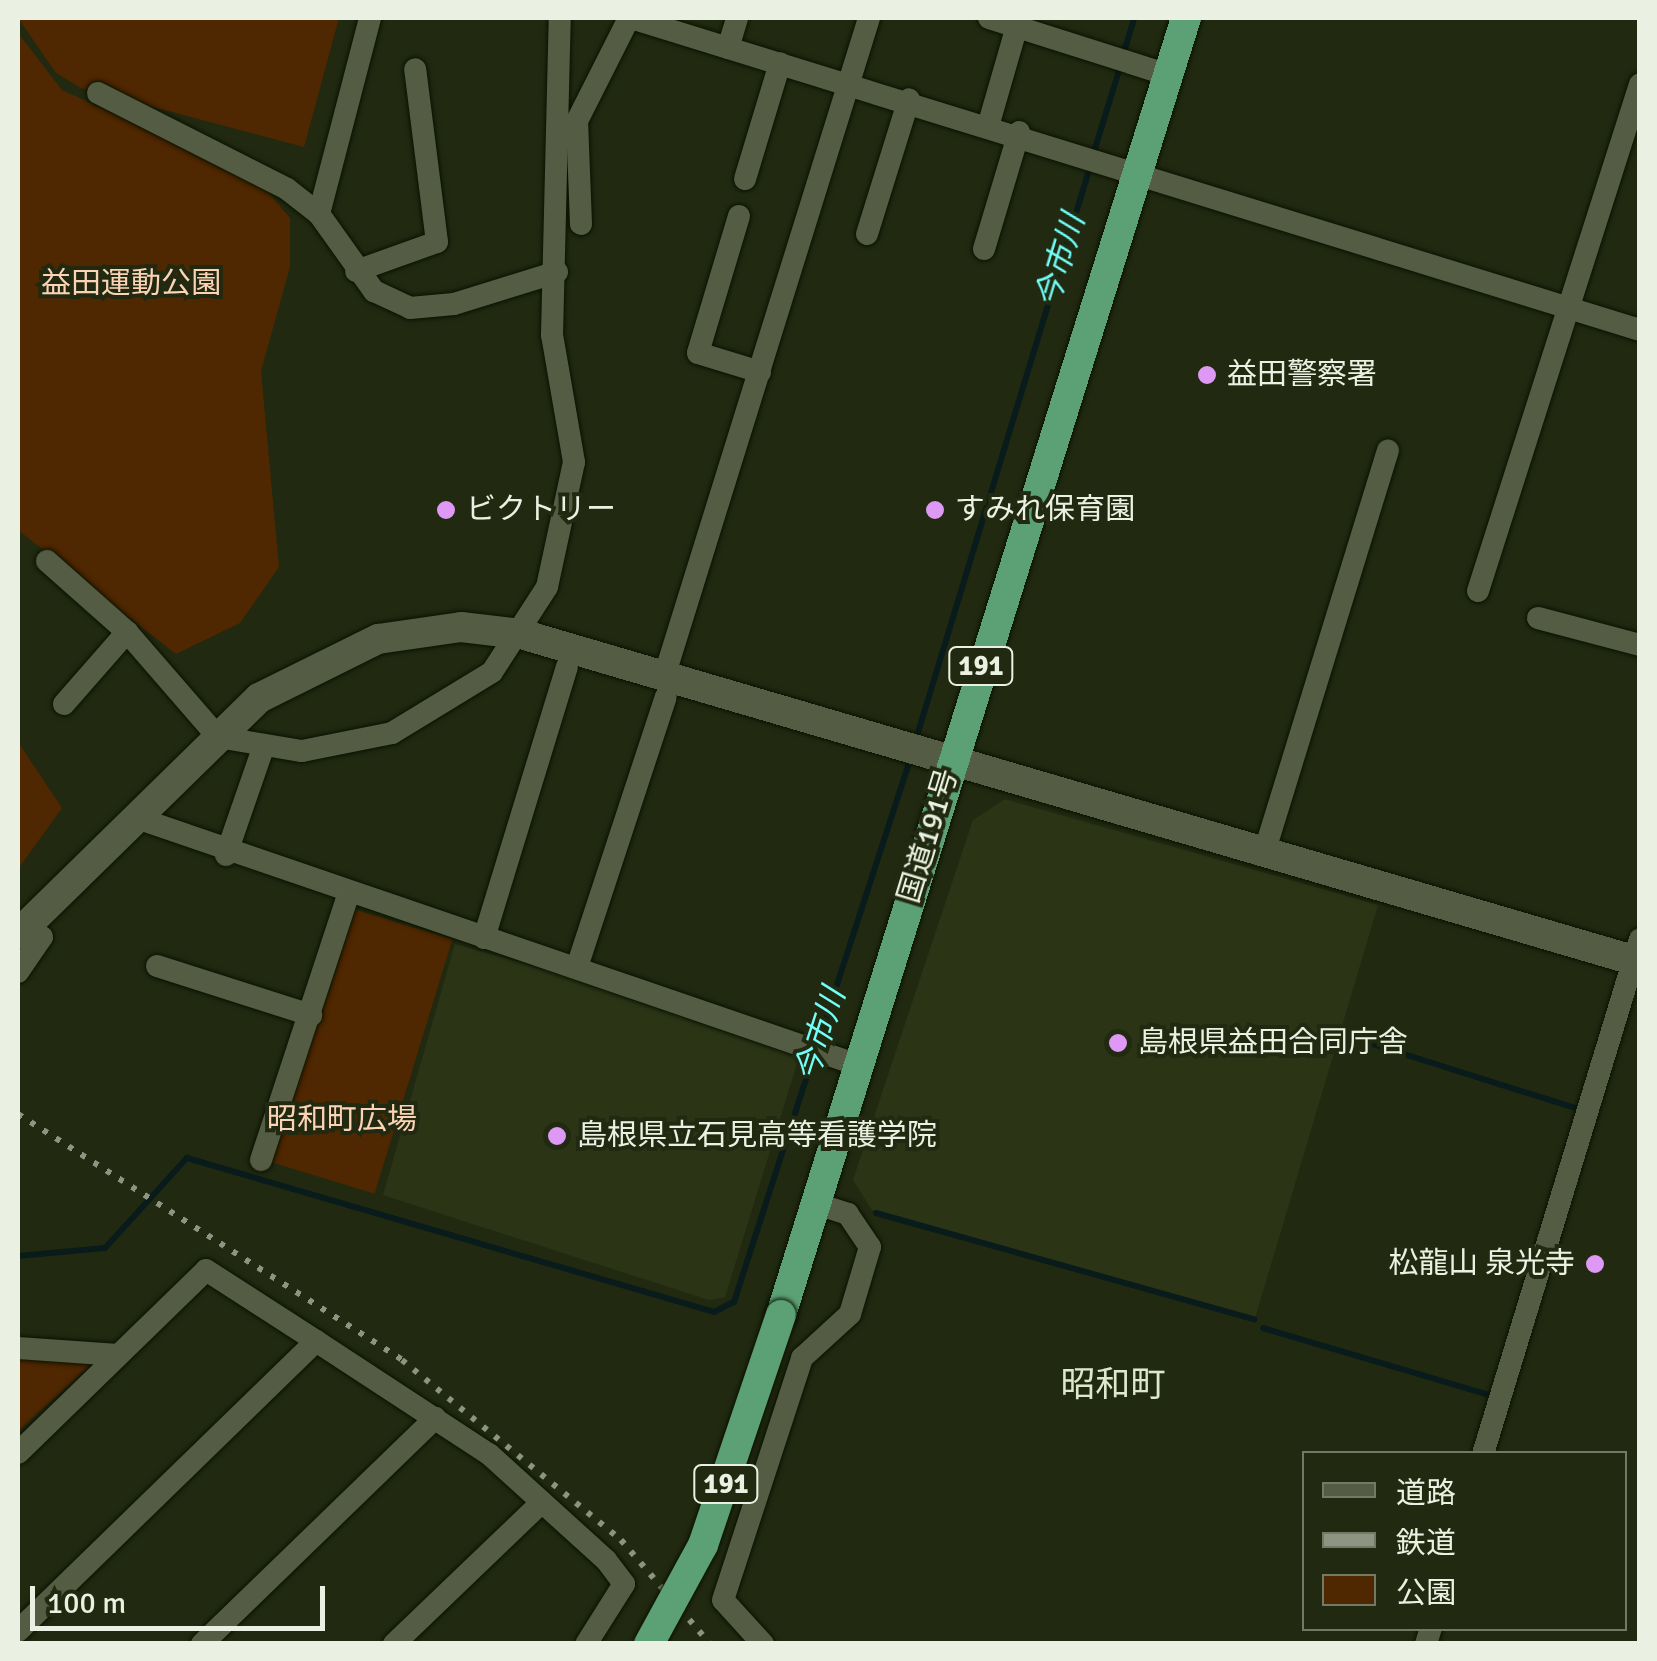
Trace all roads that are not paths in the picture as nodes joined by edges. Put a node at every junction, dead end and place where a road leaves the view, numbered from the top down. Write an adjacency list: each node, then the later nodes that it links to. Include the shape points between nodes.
1 (370, 18): 21 (street)
2 (560, 18): 27 (street)
3 (630, 18): 9 (street); 23 (street, via 577,121)
4 (737, 18): 9 (street)
5 (869, 18): 13 (street)
6 (989, 18): 8 (street)
7 (1186, 18): 12 (highway, 国道191号 / 191)
8 (1017, 26): 12 (street); 17 (street)
9 (728, 48): 10 (street)
10 (780, 63): 13 (street); 20 (street)
11 (415, 69): 26 (street, via 437,242)
12 (1169, 75): 19 (highway, 国道191号 / 191)
13 (848, 84): 16 (street); 30 (street)
14 (1640, 84): 28 (street)
15 (98, 93): 21 (street)
16 (909, 99): 17 (street); 24 (street)
17 (989, 123): 18 (street)
18 (1020, 132): 19 (street); 25 (street)
19 (1137, 174): 28 (street); 43 (highway, 国道191号 / 191)
20 (745, 179)
21 (319, 214): 26 (street)
22 (739, 216): 30 (street, via 698,354)
23 (581, 224)
24 (868, 234)
25 (984, 249)
26 (356, 271): 27 (street, via 410,308 454,304)
27 (558, 272): 36 (street, via 552,334 574,462 560,545)
28 (1568, 310): 29 (street); 33 (street)
29 (1638, 321)
30 (760, 372): 39 (street)
31 (1388, 452): 45 (street)
32 (47, 561): 35 (street)
33 (1478, 592)
34 (1538, 618): 37 (street)
35 (126, 632): 40 (street); 41 (street)
36 (521, 634): 39 (street); 41 (street, via 461,627 378,639 305,670); 42 (street, via 465,693 392,733 302,751)
37 (1640, 645)
38 (567, 666): 49 (street)
39 (665, 687): 43 (street); 52 (street)
40 (64, 704)
41 (218, 738): 42 (street); 44 (street)
42 (264, 745): 46 (street)
43 (953, 757): 45 (street); 55 (highway, 国道191号 / 191)
44 (137, 818): 46 (street); 48 (street)
45 (1266, 850): 50 (street)
46 (226, 854): 47 (street)
47 (348, 895): 49 (street); 54 (street)
48 (24, 932): 53 (street, via 42,937)
49 (484, 938): 52 (street)
50 (1637, 953): 62 (street)
51 (156, 966): 54 (street)
52 (576, 968): 55 (street)
53 (18, 972)
54 (311, 1016): 56 (street)
55 (861, 1066): 57 (highway, 国道191号 / 191)
56 (261, 1160)
57 (817, 1204): 69 (highway, 国道191号 / 191, bridge, via 702,1545); 70 (street, via 848,1214 870,1247 850,1314 802,1358 723,1600)
58 (316, 1342): 60 (street, via 206,1270); 61 (street); 65 (street)
59 (18, 1348): 60 (street)
60 (118, 1355): 63 (street)
61 (434, 1418): 64 (street); 66 (street)
62 (1484, 1451)
63 (18, 1453)
64 (542, 1502): 67 (street); 68 (street, via 624,1584)
65 (23, 1632)
66 (202, 1644)
67 (394, 1644)
68 (586, 1644)
69 (649, 1644)
70 (763, 1644)

